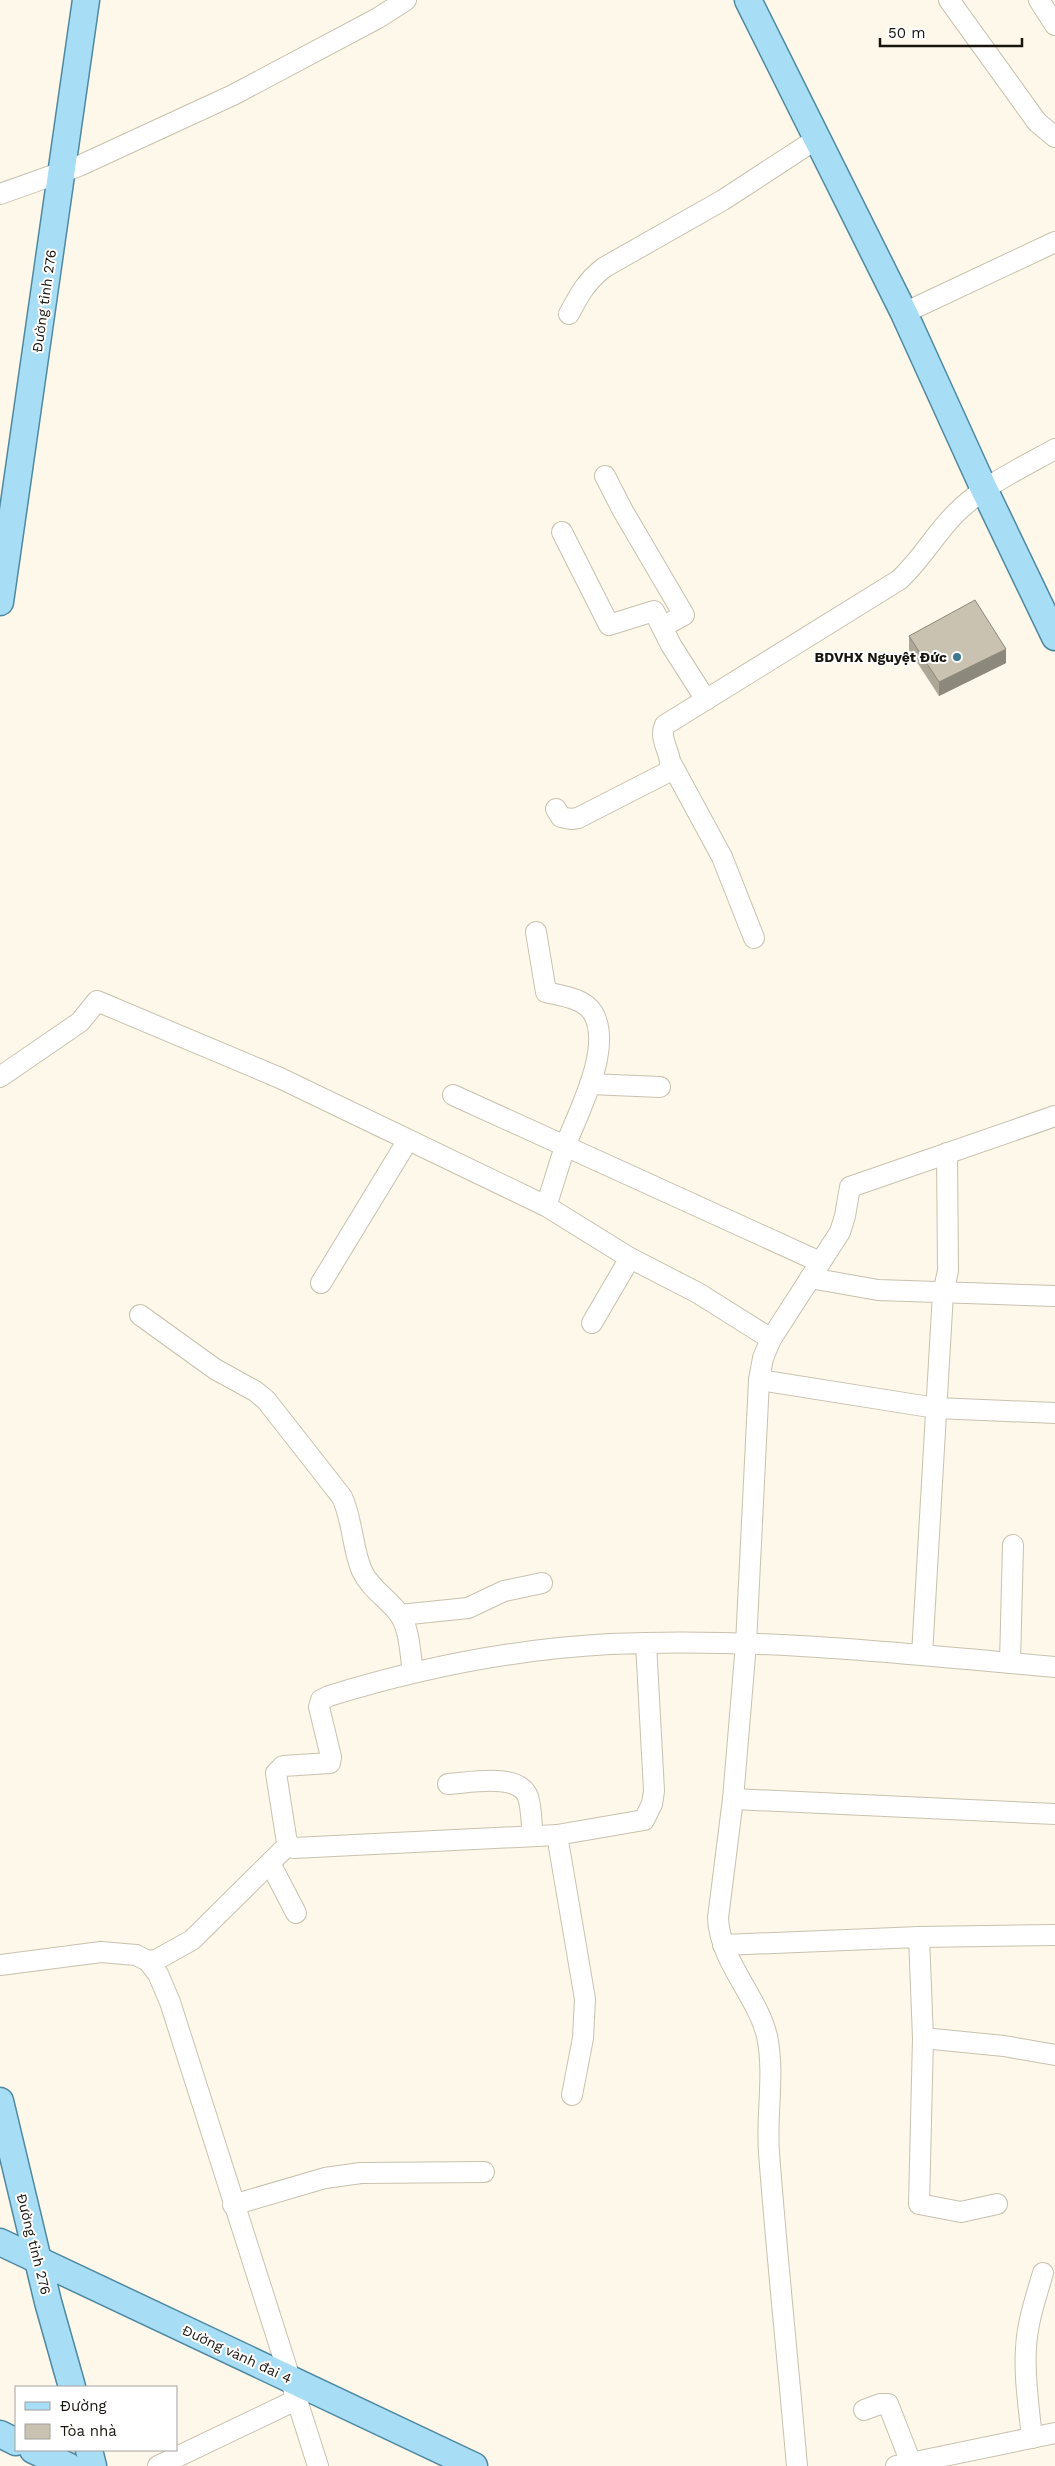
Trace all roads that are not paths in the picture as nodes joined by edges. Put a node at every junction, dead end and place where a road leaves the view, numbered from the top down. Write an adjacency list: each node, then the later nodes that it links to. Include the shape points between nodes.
1 (86, 0): 9 (main road, Đường tỉnh 276)
2 (406, 0): 9 (street, via 233,95)
3 (748, 0): 8 (main road)
4 (949, 0): 7 (street, via 1037,122)
5 (1038, 0): 6 (street)
6 (1055, 25)
7 (1055, 137)
8 (818, 138): 12 (main road); 13 (street, via 723,200 605,267 582,290)
9 (61, 172): 10 (street); 18 (main road, Đường tỉnh 276)
10 (0, 194)
11 (1055, 242): 12 (street)
12 (904, 313): 16 (main road)
13 (569, 314)
14 (1055, 449): 16 (street)
15 (605, 476): 19 (street, via 684,615)
16 (984, 489): 20 (main road); 21 (street, via 956,513 918,563 899,580)
17 (562, 532): 19 (street, via 609,625 654,611)
18 (0, 602)
19 (662, 627): 21 (street)
20 (1055, 637)
21 (706, 700): 22 (street, via 665,724 662,734)
22 (671, 763): 23 (street, via 665,775 578,818 565,818); 25 (street, via 722,857)
23 (556, 809)
24 (536, 932): 27 (street, via 546,992 578,1000 592,1012 599,1027 599,1050)
25 (754, 938)
26 (0, 1077): 31 (street, via 80,1022 97,1001 280,1078)
27 (590, 1084): 28 (street); 32 (street)
28 (660, 1087)
29 (453, 1095): 32 (street)
30 (1055, 1116): 33 (street)
31 (408, 1140): 34 (street); 37 (street)
32 (565, 1146): 34 (street); 36 (street)
33 (947, 1153): 36 (street, via 850,1187 840,1232); 38 (street, via 948,1271)
34 (546, 1206): 35 (street)
35 (630, 1258): 41 (street); 42 (street, via 698,1293)
36 (815, 1270): 38 (street, via 878,1290); 42 (street)
37 (321, 1284)
38 (943, 1292): 39 (street); 44 (street)
39 (1055, 1296)
40 (140, 1315): 48 (street, via 215,1369 266,1400 342,1497 362,1570 369,1584)
41 (592, 1323)
42 (771, 1339): 43 (street, via 763,1358)
43 (760, 1380): 44 (street); 50 (street)
44 (936, 1408): 45 (street); 51 (street)
45 (1055, 1413)
46 (1013, 1546): 52 (street)
47 (542, 1582): 48 (street, via 504,1591 468,1608)
48 (400, 1615): 54 (street)
49 (646, 1643): 50 (street); 54 (street, via 567,1648); 58 (street, via 654,1773 654,1792 648,1815 644,1820)
50 (746, 1644): 51 (street, via 834,1647); 56 (street)
51 (922, 1656): 52 (street)
52 (1010, 1663): 53 (street)
53 (1055, 1667)
54 (412, 1672): 60 (street, via 321,1700 319,1707 330,1763 283,1766 276,1773)
55 (448, 1784): 59 (street, via 499,1781 522,1787 528,1797)
56 (733, 1799): 57 (street); 65 (street, via 718,1918)
57 (1055, 1814)
58 (557, 1834): 59 (street); 70 (street, via 584,1998 583,2038)
59 (533, 1836): 60 (street, via 294,1848)
60 (288, 1845): 61 (street)
61 (271, 1865): 62 (street); 66 (street, via 192,1940 156,1960)
62 (296, 1913)
63 (1055, 1934): 64 (street)
64 (919, 1937): 65 (street); 68 (street)
65 (724, 1945): 93 (street, via 759,2013 770,2060 769,2151)
66 (148, 1961): 67 (street, via 136,1955 101,1952); 74 (street, via 158,1974 170,2002)
67 (0, 1965)
68 (923, 2038): 69 (street, via 1004,2046); 73 (street, via 919,2204 961,2212)
69 (1055, 2056)
70 (572, 2095)
71 (0, 2101): 76 (main road, Đường tỉnh 276)
72 (484, 2172): 74 (street, via 362,2173 326,2178)
73 (997, 2204)
74 (233, 2205): 79 (street)
75 (0, 2242): 76 (main road, Đường vành đai 4)
76 (38, 2259): 78 (main road, Đường tỉnh 276); 79 (main road, Đường vành đai 4)
77 (1043, 2272): 83 (street, via 1028,2326 1026,2347 1025,2370)
78 (72, 2386)
79 (293, 2389): 90 (street); 91 (street); 92 (main road, Đường vành đai 4)
80 (864, 2410): 87 (street, via 888,2404)
81 (1055, 2433): 83 (street)
82 (0, 2434): 84 (main road)
83 (1032, 2438): 87 (street)
84 (15, 2442)
85 (35, 2451): 88 (main road)
86 (89, 2451): 89 (main road)
87 (904, 2464)
88 (68, 2466)
89 (93, 2466)
90 (158, 2466)
91 (318, 2466)
92 (474, 2466)
93 (797, 2466)

